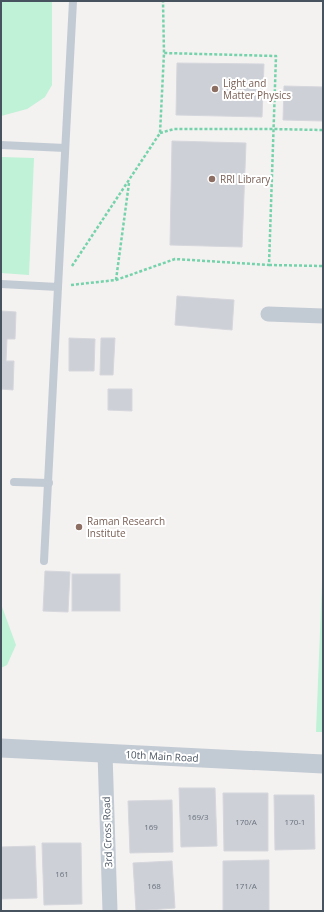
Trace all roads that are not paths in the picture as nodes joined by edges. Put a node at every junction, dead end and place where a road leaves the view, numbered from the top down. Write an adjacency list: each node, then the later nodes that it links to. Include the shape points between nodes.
1 (72, 1): 3 (lane)
2 (1, 145): 3 (lane)
3 (65, 148): 5 (lane)
4 (1, 284): 5 (lane)
5 (58, 286): 9 (lane)
6 (268, 314): 7 (street)
7 (323, 316)
8 (14, 482): 9 (lane)
9 (49, 483): 10 (lane)
10 (44, 561)
11 (1, 748): 12 (street, 10th Main Road)
12 (105, 753): 13 (street, 10th Main Road); 14 (street, 3rd Cross Road)
13 (323, 764)
14 (110, 911)

